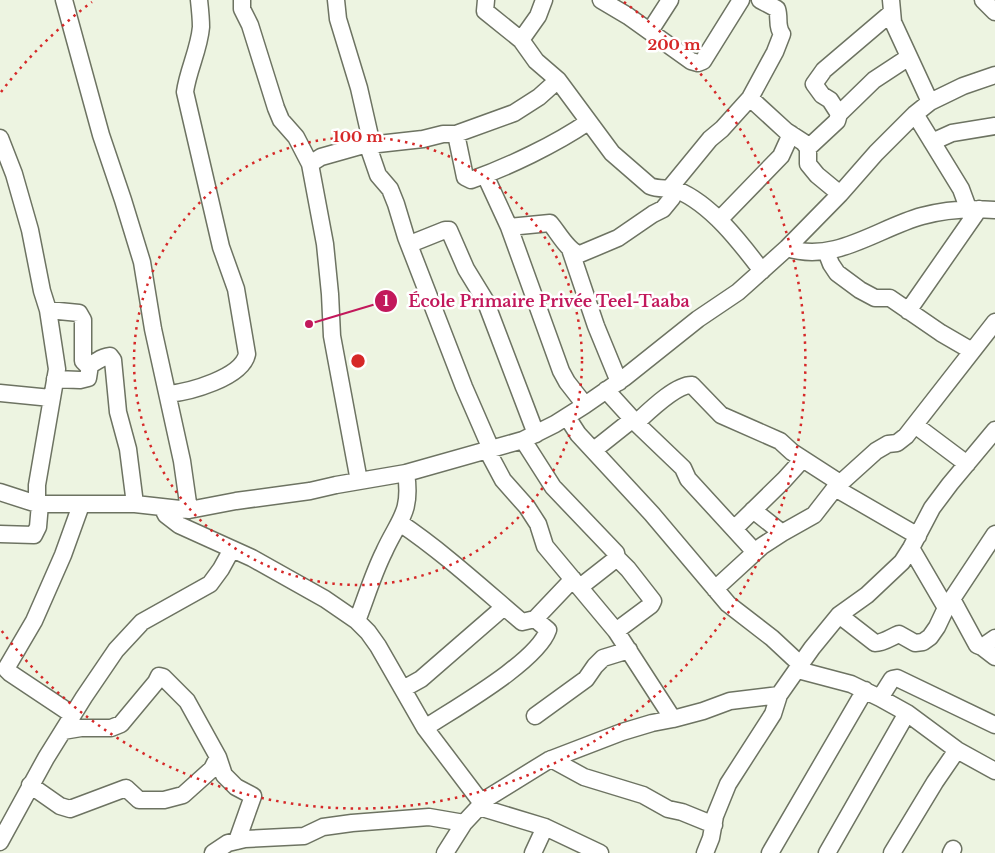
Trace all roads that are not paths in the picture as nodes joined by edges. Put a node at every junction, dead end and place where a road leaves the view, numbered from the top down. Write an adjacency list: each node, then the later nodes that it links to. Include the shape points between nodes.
1 (64, 0): 51 (street, via 101,135 142,262)
2 (200, 0): 51 (street, via 200,29 194,61 187,76 186,102 221,247 236,288 246,354 235,372)
3 (242, 0): 31 (street, via 242,9 276,108)
4 (336, 0): 29 (street, via 338,20 359,88)
5 (486, 0): 15 (street, via 486,11)
6 (544, 0): 15 (street, via 538,16)
7 (601, 0): 14 (street)
8 (670, 0): 14 (street)
9 (741, 0): 14 (street, via 703,61 698,63)
10 (760, 0): 19 (street, via 777,9 782,34)
11 (983, 0): 13 (street)
12 (891, 6): 16 (street, via 893,22); 21 (street, via 824,70 814,84)
13 (995, 12)
14 (650, 31)
15 (520, 40): 18 (street)
16 (909, 57): 20 (street); 21 (street, via 874,80)
17 (995, 75): 20 (street)
18 (558, 80): 23 (street); 25 (street, via 539,98 514,113)
19 (750, 98): 26 (street); 33 (street, via 710,138)
20 (930, 102): 22 (street)
21 (839, 114): 30 (street, via 837,120)
22 (915, 114): 28 (street); 34 (street)
23 (588, 122): 32 (street, via 573,133); 33 (street, via 612,153 650,186)
24 (995, 126): 28 (street, via 952,133)
25 (456, 134): 29 (street); 32 (street, via 465,177 471,180)
26 (791, 134): 30 (street); 36 (street, via 781,156)
27 (0, 138): 43 (street, via 30,230)
28 (932, 142): 35 (street, via 960,189)
29 (370, 146): 31 (street, via 333,153); 38 (street, via 378,175 390,189)
30 (808, 148): 34 (street, via 808,164)
31 (310, 164): 64 (street, via 325,244 332,336)
32 (485, 175): 37 (street)
33 (672, 189): 36 (street, via 697,202); 40 (street, via 672,198 663,209 618,238 580,254)
34 (840, 194): 39 (street)
35 (981, 209): 41 (street, via 947,209 897,224 851,245); 44 (street)
36 (719, 220): 42 (street)
37 (509, 227): 40 (street, via 550,223); 53 (street, via 561,371)
38 (410, 244): 58 (street, via 449,230 466,269 485,300); 59 (street)
39 (787, 248): 41 (street); 42 (street)
40 (570, 249): 49 (street)
41 (826, 251): 44 (street, via 837,273 847,281 874,298 890,298)
42 (762, 271): 49 (street)
43 (48, 310): 47 (street, via 79,313 83,320 83,361); 48 (street, via 56,359)
44 (908, 311): 46 (street)
45 (995, 322): 46 (street)
46 (972, 351): 56 (street)
47 (90, 365): 48 (street, via 88,378); 68 (street, via 102,356 110,356 113,360 118,412 128,449)
48 (55, 379): 52 (street)
49 (612, 386): 53 (street); 55 (street)
50 (0, 393): 52 (street)
51 (168, 394): 71 (street)
52 (51, 398): 67 (street, via 38,485)
53 (585, 405): 54 (street)
54 (567, 417): 58 (street); 60 (street)
55 (634, 421): 60 (street); 61 (street, via 666,397 692,384 721,415 780,440); 74 (street, via 683,468 688,479)
56 (915, 425): 62 (street); 65 (street, via 897,443 876,451)
57 (995, 430): 62 (street)
58 (530, 437): 59 (street); 81 (street, via 553,487 615,551)
59 (489, 449): 63 (street); 82 (street, via 503,480 534,518 545,546)
60 (594, 450): 83 (street)
61 (803, 459): 65 (street); 72 (street)
62 (967, 464): 78 (street, via 932,508)
63 (406, 473): 64 (street); 73 (street, via 408,501)
64 (358, 481): 71 (street)
65 (838, 486): 75 (street, via 814,515); 78 (street)
66 (0, 492): 67 (street)
67 (39, 504): 69 (street); 76 (street, via 38,527 34,535)
68 (135, 504): 69 (street); 70 (street)
69 (81, 505): 98 (street, via 34,620 7,667 10,673)
70 (162, 507): 71 (street); 79 (street, via 166,515 179,524)
71 (189, 510)
72 (753, 510): 74 (street); 75 (street)
73 (400, 523): 85 (street); 88 (street, via 384,552)
74 (734, 529): 80 (street)
75 (782, 532): 80 (street)
76 (0, 534)
77 (995, 534): 84 (street)
78 (915, 542): 84 (street); 86 (street, via 894,571)
79 (232, 549): 88 (street, via 325,599); 98 (street, via 210,584 142,622 116,650)
80 (755, 552): 83 (street)
81 (617, 558): 82 (street); 89 (street, via 653,601)
82 (577, 583): 87 (street); 89 (street)
83 (715, 589): 92 (street)
84 (949, 603): 86 (street, via 930,637 915,643 899,634 876,643); 90 (street, via 977,645)
85 (504, 607): 87 (street, via 522,622); 93 (street, via 422,679)
86 (839, 615): 92 (street)
87 (535, 619): 102 (street, via 548,630 542,644 489,688)
88 (357, 621): 93 (street, via 378,646)
89 (616, 630): 91 (street)
90 (991, 647)
91 (629, 650): 99 (street, via 603,658 586,679); 100 (street)
92 (800, 667): 94 (street); 95 (street)
93 (403, 689): 102 (street)
94 (865, 690): 96 (street); 120 (street)
95 (779, 696): 100 (street, via 730,701); 111 (street, via 773,714 728,784)
96 (880, 698): 97 (street); 101 (street, via 892,679 897,678)
97 (907, 713): 104 (street); 121 (street)
98 (73, 714): 103 (street)
99 (535, 716)
100 (673, 719): 106 (street, via 622,732)
101 (995, 725)
102 (425, 728): 109 (street)
103 (63, 731): 105 (street, via 111,728 121,724 159,676 186,701); 108 (street)
104 (957, 750): 107 (street); 122 (street)
105 (218, 757): 108 (street, via 212,769 184,795 164,800 139,800 126,788 70,809 60,806); 113 (street, via 230,783 252,796)
106 (551, 759): 109 (street); 111 (street, via 584,777 643,795 668,809)
107 (995, 771)
108 (30, 785): 114 (street)
109 (480, 804): 110 (street); 112 (street)
110 (464, 823): 113 (street, via 429,817 352,823 323,827 304,836); 116 (street)
111 (714, 825): 119 (street)
112 (545, 827): 117 (street); 118 (street)
113 (236, 841): 115 (street)
114 (0, 842)
115 (213, 853)
116 (445, 853)
117 (533, 853)
118 (599, 853)
119 (706, 853)
120 (770, 853)
121 (827, 853)
122 (892, 853)

